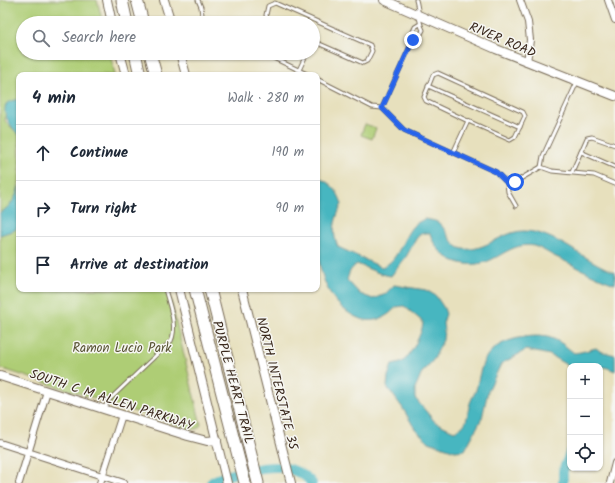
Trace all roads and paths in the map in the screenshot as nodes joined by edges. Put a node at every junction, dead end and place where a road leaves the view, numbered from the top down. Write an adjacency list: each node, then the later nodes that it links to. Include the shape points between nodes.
1 (107, 0): 10 (main road)
2 (122, 0): 11 (highway)
3 (137, 0): 12 (highway)
4 (164, 0): 13 (main road)
5 (198, 0): 14 (lane)
6 (384, 0): 17 (main road, RIVER ROAD)
7 (416, 0): 17 (lane)
8 (520, 0): 28 (street, via 528,22 530,40)
9 (608, 0): 18 (street)
10 (110, 16)
11 (125, 16)
12 (141, 16)
13 (169, 16)
14 (202, 16)
15 (266, 16): 16 (lane, via 268,6 275,2)
16 (306, 16)
17 (420, 20): 20 (lane, via 411,36); 20 (lane, via 423,30 418,39); 28 (main road, RIVER ROAD)
18 (615, 20)
19 (320, 22): 21 (lane, via 370,45 372,51 363,63)
20 (413, 40): 39 (lane)
21 (320, 44)
22 (122, 60): 30 (main road)
23 (137, 60): 31 (highway)
24 (152, 60): 32 (highway)
25 (182, 60): 33 (main road)
26 (278, 60): 29 (lane)
27 (304, 60): 29 (lane)
28 (527, 62): 36 (main road, RIVER ROAD)
29 (299, 70): 34 (lane)
30 (125, 72)
31 (139, 72)
32 (155, 72)
33 (185, 72)
34 (303, 72)
35 (320, 81): 39 (lane, via 372,107)
36 (577, 82): 38 (main road, RIVER ROAD); 45 (lane, via 543,156)
37 (428, 86): 40 (lane, via 424,97 426,101); 41 (lane); 41 (lane, via 433,75 438,73 523,112 525,116)
38 (615, 96)
39 (382, 108): 44 (lane, via 404,130)
40 (468, 121): 41 (lane, via 510,140); 44 (lane)
41 (520, 128)
42 (615, 145): 43 (lane, via 592,137 588,138)
43 (581, 152): 46 (lane); 47 (lane)
44 (453, 153): 48 (lane, via 496,172)
45 (541, 167): 47 (lane); 48 (lane, via 515,182)
46 (615, 167)
47 (572, 172): 49 (lane, via 594,175)
48 (507, 183): 50 (lane, via 508,192)
49 (615, 184)
50 (516, 206)
51 (166, 292): 58 (lane, via 174,334 170,341 109,400)
52 (180, 292): 60 (main road)
53 (196, 292): 69 (highway, PURPLE HEART TRAIL)
54 (211, 292): 70 (highway, PURPLE HEART TRAIL)
55 (243, 292): 71 (main road, NORTH INTERSTATE 35)
56 (0, 376): 57 (main road, SOUTH C M ALLEN PARKWAY)
57 (47, 392): 58 (main road, SOUTH C M ALLEN PARKWAY); 62 (street)
58 (104, 409): 59 (main road, SOUTH C M ALLEN PARKWAY)
59 (122, 415): 60 (main road, SOUTH C M ALLEN PARKWAY, via 203,440); 64 (street)
60 (217, 440): 68 (main road)
61 (0, 443): 62 (street)
62 (28, 453): 64 (street); 65 (street)
63 (615, 462): 72 (street)
64 (102, 476): 66 (street); 67 (street)
65 (19, 483)
66 (100, 483)
67 (124, 483)
68 (227, 483)
69 (245, 483)
70 (258, 483)
71 (291, 483)
72 (610, 483)

